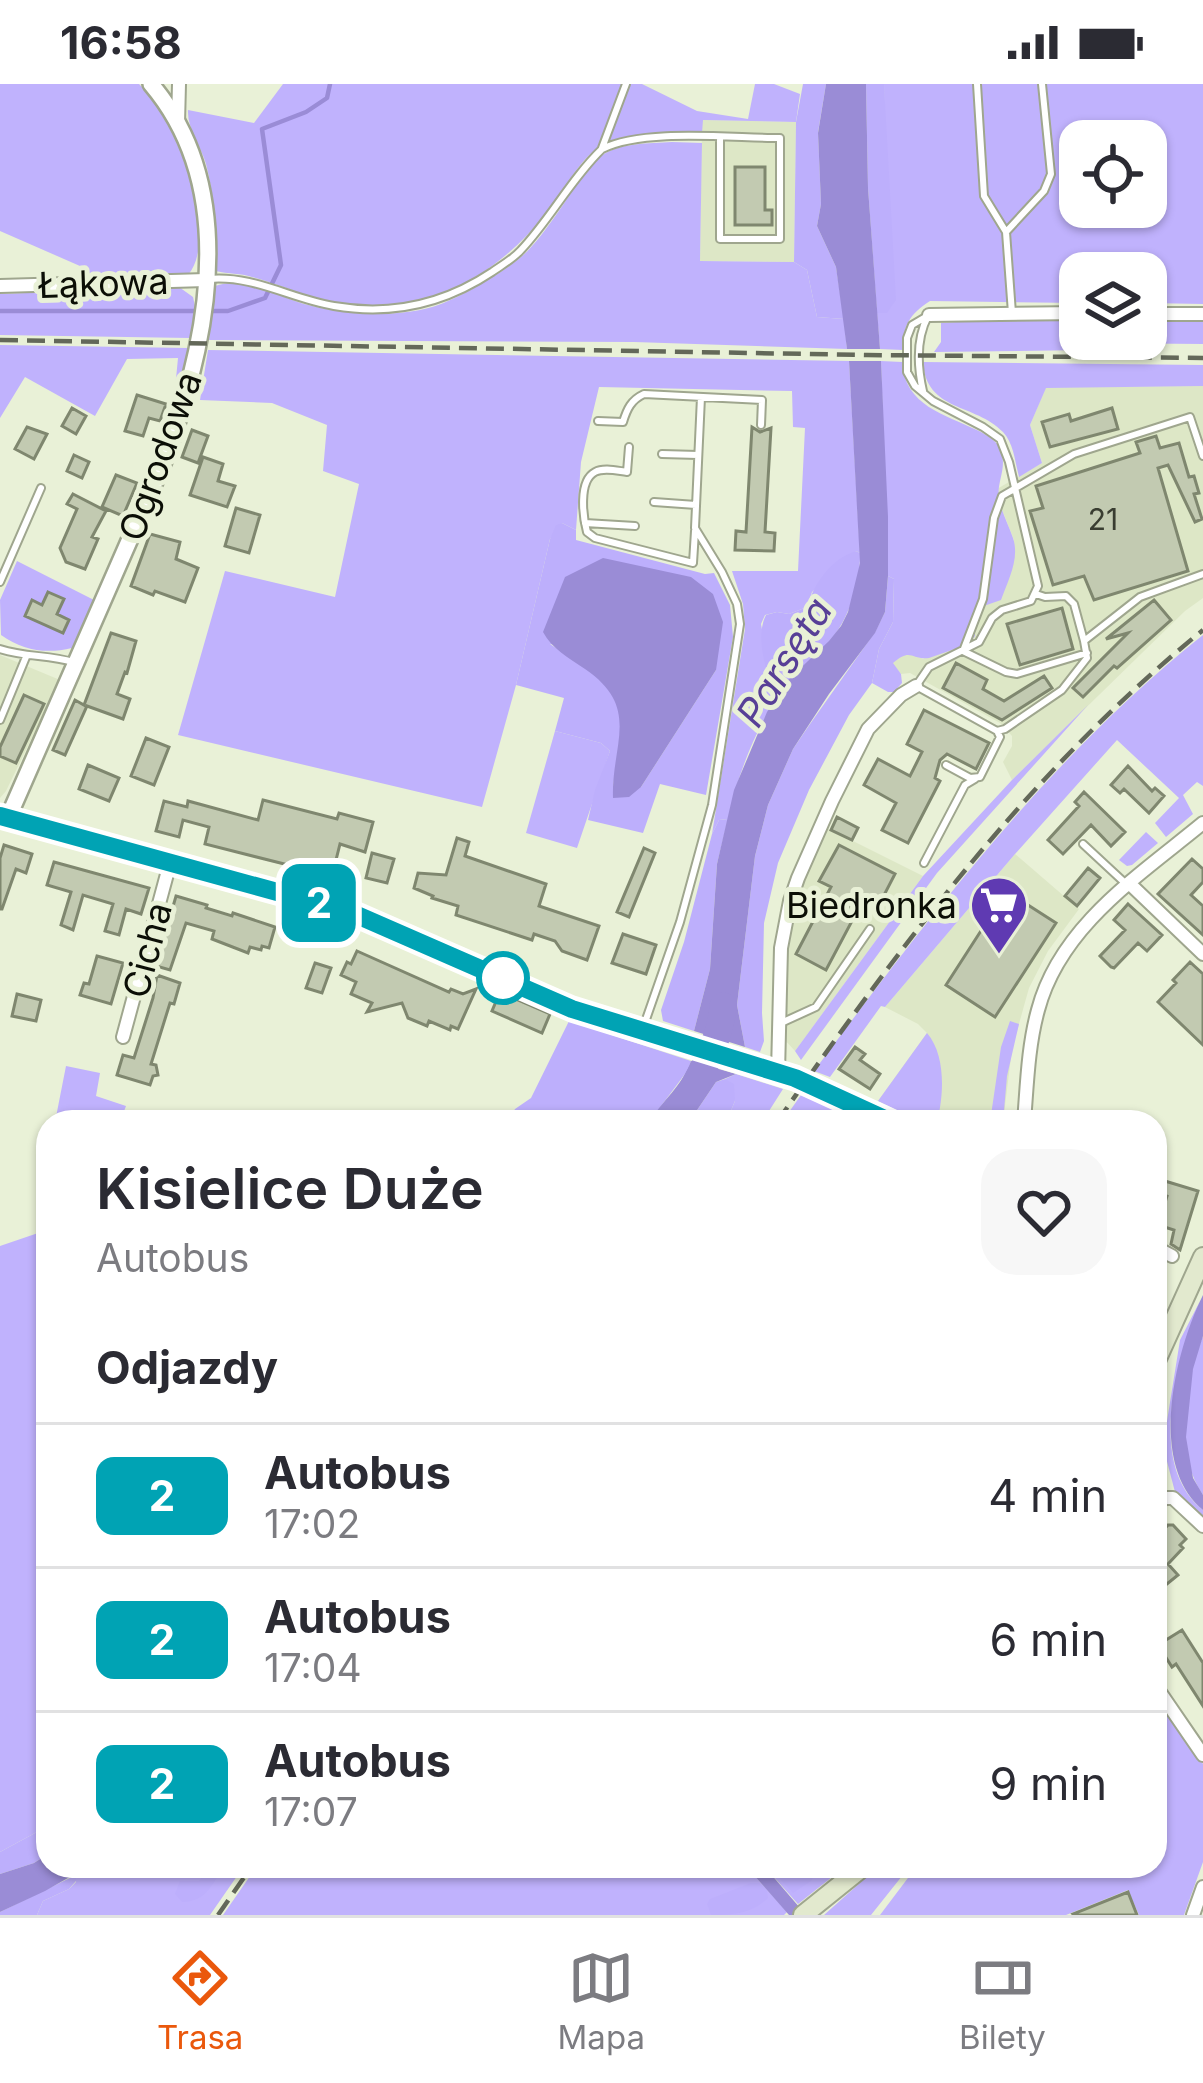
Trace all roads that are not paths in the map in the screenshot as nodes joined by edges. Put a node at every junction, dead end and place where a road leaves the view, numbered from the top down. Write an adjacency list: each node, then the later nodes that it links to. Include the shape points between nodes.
1 (151, 84): 6 (street, Ogrodowa)
2 (179, 84): 6 (street)
3 (626, 84): 8 (lane)
4 (976, 84): 9 (lane, via 984,196)
5 (1042, 84): 9 (lane, via 1051,174)
6 (178, 122): 10 (street, Ogrodowa, via 202,192)
7 (719, 138): 7 (lane, via 780,138 780,239 719,238); 8 (lane)
8 (602, 149): 10 (lane, via 518,254 425,304 348,308 244,279)
9 (1006, 232): 12 (lane)
10 (206, 280): 11 (street, Łąkowa); 39 (street, Ogrodowa, via 176,428)
11 (0, 286)
12 (1012, 313): 13 (street); 16 (street)
13 (1059, 314)
14 (1167, 314): 15 (street)
15 (1203, 314)
16 (929, 315): 25 (lane, via 919,340 924,394 1000,439)
17 (701, 397): 18 (lane, via 644,394 623,422); 19 (lane, via 762,400); 22 (lane)
18 (598, 421)
19 (761, 425)
20 (628, 447): 28 (lane, via 627,472 588,478)
21 (662, 454): 22 (lane)
22 (698, 455): 27 (lane)
23 (1203, 456): 25 (lane, via 1190,417 1074,454)
24 (41, 488): 32 (lane)
25 (1015, 490): 33 (lane); 36 (lane, via 1002,496 994,518 983,599)
26 (654, 502): 27 (lane)
27 (696, 505): 30 (lane)
28 (585, 523): 29 (lane); 30 (lane, via 595,538 692,562)
29 (635, 526)
30 (695, 528): 54 (lane, via 740,624 712,806)
31 (1203, 574): 34 (lane, via 1139,597)
32 (0, 583)
33 (1036, 593): 34 (lane, via 1066,596); 36 (lane, via 1002,610)
34 (1084, 641): 37 (lane)
35 (0, 649): 38 (lane)
36 (963, 651): 37 (lane, via 1017,674); 40 (lane, via 928,667)
37 (1087, 653): 42 (lane, via 1062,690)
38 (26, 658): 39 (lane); 41 (lane)
39 (77, 663): 45 (street, Ogrodowa)
40 (916, 686): 42 (lane); 53 (street, via 868,729 798,878 781,948)
41 (0, 720)
42 (997, 731): 44 (lane, via 998,744)
43 (946, 765): 44 (lane)
44 (975, 779): 48 (lane)
45 (4, 817): 49 (street)
46 (1203, 823): 50 (street)
47 (1084, 844): 50 (lane)
48 (924, 862)
49 (170, 863): 54 (street, via 350,912); 55 (street, Cicha)
50 (1129, 885): 52 (street); 58 (street, via 1085,924 1047,984)
51 (871, 929): 53 (lane, via 816,1007)
52 (1203, 954)
53 (778, 1024): 56 (street)
54 (642, 1032): 56 (street)
55 (123, 1036)
56 (778, 1073): 57 (street)
57 (866, 1110)
58 (1025, 1110)
59 (1167, 1253): 60 (street)
60 (1172, 1256)
61 (1203, 1257): 62 (main road)
62 (1167, 1337)
63 (1167, 1498): 64 (street)
64 (1203, 1526)
65 (1167, 1702): 66 (street)
66 (1203, 1755)
67 (849, 1878): 69 (main road)
68 (1203, 1887): 70 (street)
69 (810, 1909)
70 (1193, 1915)

